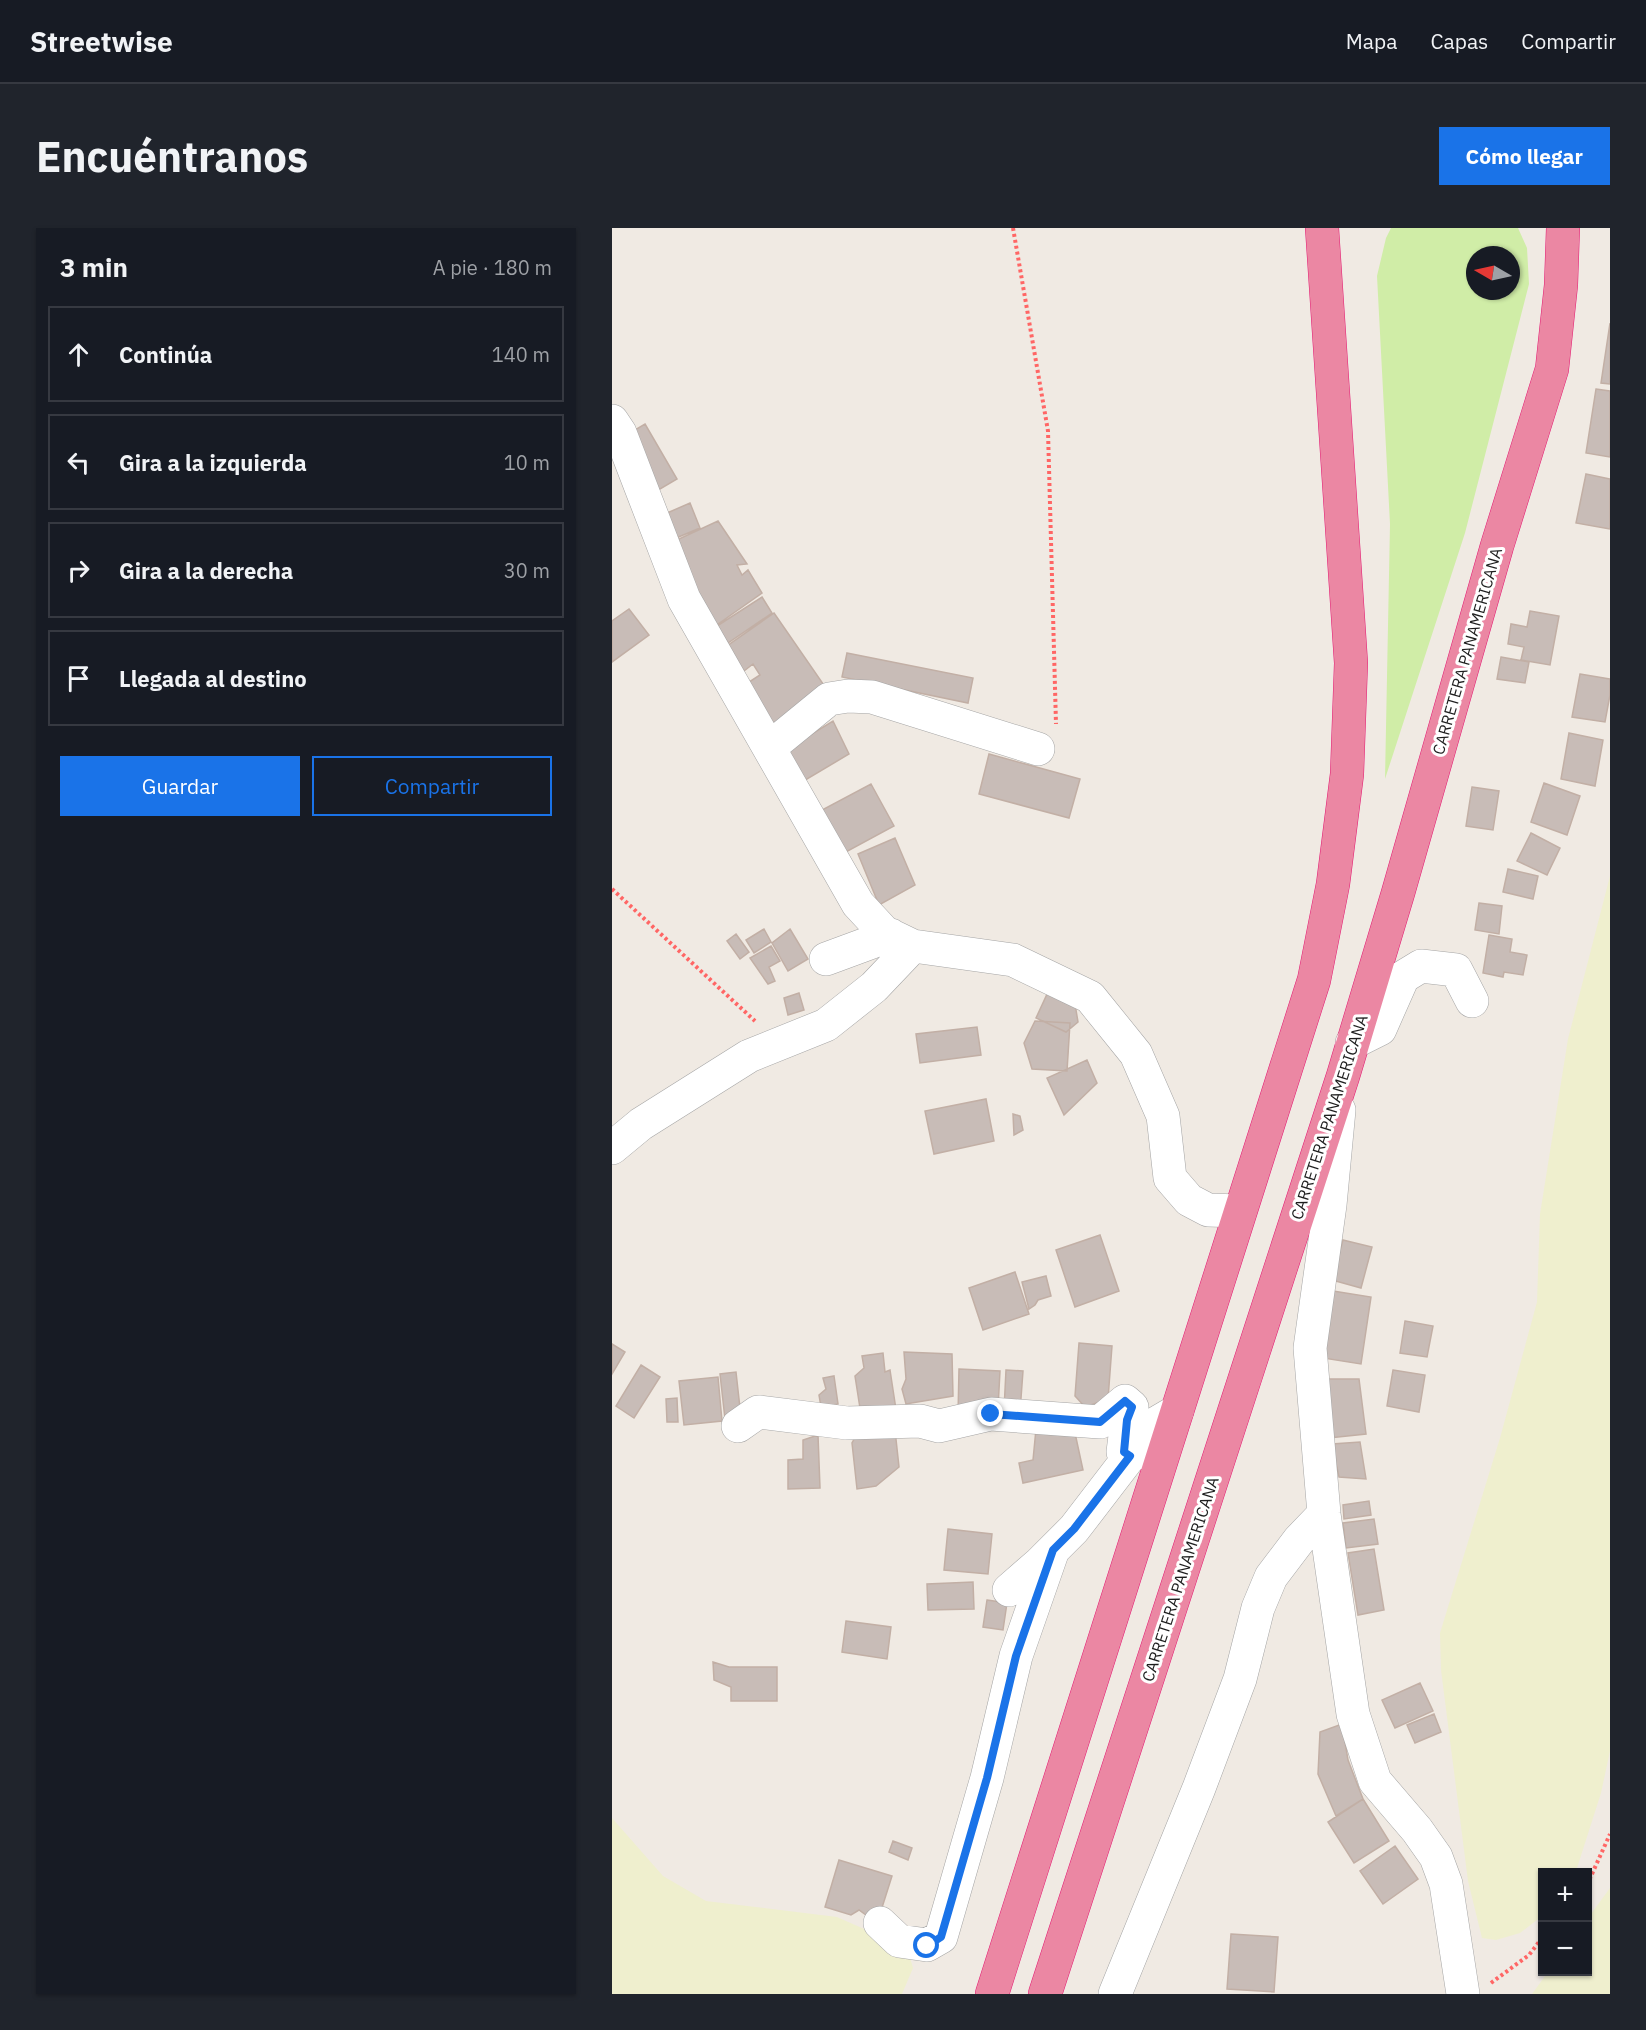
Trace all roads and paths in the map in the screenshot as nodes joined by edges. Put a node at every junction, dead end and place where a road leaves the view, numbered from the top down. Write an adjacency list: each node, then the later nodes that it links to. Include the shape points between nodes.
1 (1013, 228): 9 (path, via 1048,431)
2 (1322, 228): 6 (highway)
3 (1332, 228): 6 (highway)
4 (1554, 228): 7 (highway, via 1560,242)
5 (1563, 228): 7 (highway, CARRETERA PANAMERICANA)
6 (1324, 260): 19 (highway, via 1351,663 1347,774 1333,884 1314,980)
7 (1561, 285): 16 (highway, CARRETERA PANAMERICANA, via 1552,369)
8 (612, 421): 10 (street, via 621,433 684,599)
9 (1047, 738): 10 (street, via 872,697 848,696 829,699)
10 (769, 748): 12 (street, via 858,904 884,932)
11 (612, 889): 15 (path)
12 (902, 940): 13 (street); 15 (street, via 874,987 825,1025); 19 (street, via 1013,960 1090,997 1136,1054 1163,1116 1170,1178 1189,1200 1208,1210)
13 (826, 959)
14 (1472, 1001): 16 (street, via 1455,970 1421,966 1403,977 1380,1029)
15 (780, 1044): 18 (street, via 749,1056 641,1124)
16 (1352, 1044): 17 (highway, CARRETERA PANAMERICANA)
17 (1343, 1076): 23 (street, via 1310,1348); 32 (highway, CARRETERA PANAMERICANA)
18 (612, 1148)
19 (1240, 1211): 20 (highway)
20 (1177, 1411): 22 (street, via 1148,1428 1140,1452); 31 (highway)
21 (738, 1426): 22 (street, via 758,1412 847,1423 920,1421 939,1426 991,1414 1100,1422 1125,1401 1132,1407 1124,1452)
22 (1130, 1456): 24 (street)
23 (1324, 1514): 30 (street, via 1353,1714 1375,1781 1436,1857); 33 (street, via 1271,1577 1258,1608 1240,1679)
24 (1053, 1550): 25 (street); 28 (street, via 1016,1656 987,1778 941,1937 927,1946 898,1941)
25 (1008, 1590)
26 (1610, 1834): 27 (path)
27 (1592, 1874)
28 (880, 1923)
29 (1538, 1943): 30 (path, via 1529,1955)
30 (1474, 1991)
31 (992, 1994)
32 (1046, 1994)
33 (1115, 1994)

